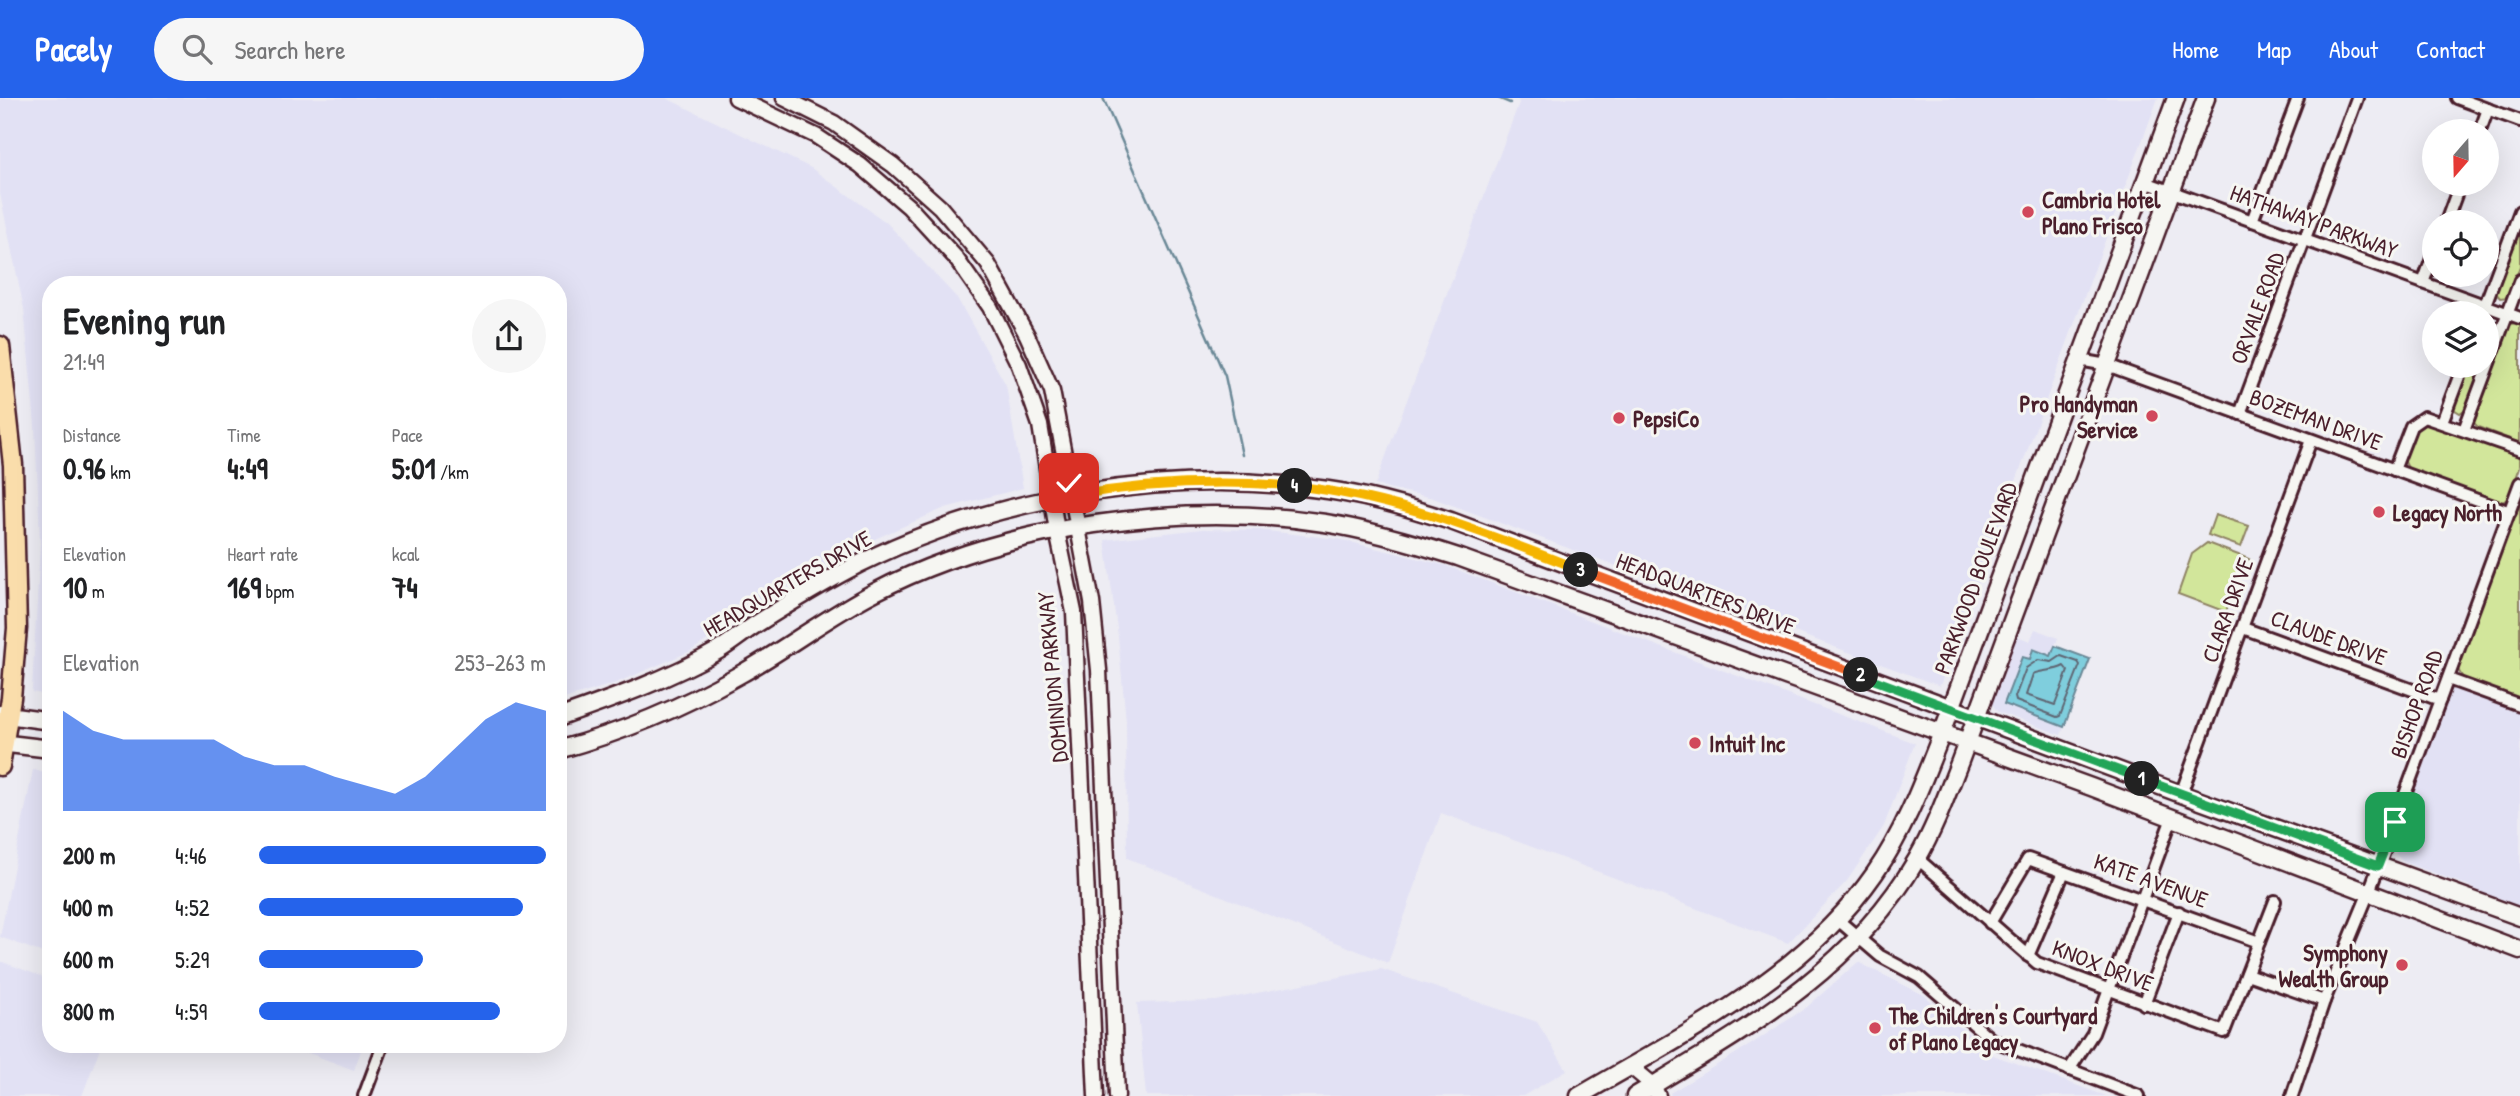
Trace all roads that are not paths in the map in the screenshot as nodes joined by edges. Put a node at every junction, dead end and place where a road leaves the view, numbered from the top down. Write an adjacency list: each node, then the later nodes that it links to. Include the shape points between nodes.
1 (736, 98): 8 (street, DOMINION PARKWAY)
2 (784, 98): 37 (street, DOMINION PARKWAY, via 834,123 893,165 940,207 988,264 1052,391)
3 (2176, 98): 12 (main road, PARKWOOD BOULEVARD)
4 (2206, 98): 13 (main road)
5 (2298, 98): 15 (street)
6 (2357, 98): 16 (street, ORVALE ROAD)
7 (2457, 98): 9 (street)
8 (763, 104): 39 (street, DOMINION PARKWAY, via 860,165 909,207 955,257 990,307 1019,365 1040,425)
9 (2488, 109): 10 (street); 11 (street)
10 (2484, 119)
11 (2520, 121)
12 (2145, 182): 13 (street, HATHAWAY PARKWAY); 26 (main road, PARKWOOD BOULEVARD)
13 (2172, 192): 15 (street, HATHAWAY PARKWAY); 27 (main road)
14 (2520, 211): 21 (street)
15 (2252, 221): 16 (street, HATHAWAY PARKWAY)
16 (2304, 240): 18 (street, HATHAWAY PARKWAY); 29 (street, ORVALE ROAD)
17 (2520, 280): 23 (street)
18 (2422, 283)
19 (2432, 287): 20 (street, HATHAWAY PARKWAY)
20 (2465, 301)
21 (2486, 301)
22 (2499, 312): 23 (street, HATHAWAY PARKWAY)
23 (2508, 313): 24 (street, HATHAWAY PARKWAY); 31 (street)
24 (2520, 318)
25 (0, 346): 34 (main road)
26 (2082, 353): 27 (street, BOZEMAN DRIVE); 40 (main road, PARKWOOD BOULEVARD)
27 (2107, 365): 29 (street, BOZEMAN DRIVE); 42 (main road)
28 (2458, 378): 30 (street)
29 (2240, 414): 32 (street, BOZEMAN DRIVE)
30 (2442, 422): 31 (street); 35 (street, via 2424,417 2411,426)
31 (2464, 430): 33 (street)
32 (2311, 440): 35 (street, BOZEMAN DRIVE); 45 (street, CLARA DRIVE)
33 (2520, 450)
34 (6, 461): 38 (main road)
35 (2394, 470): 41 (street, BOZEMAN DRIVE)
36 (2520, 483): 41 (street, BISHOP ROAD)
37 (1072, 496): 39 (main road, HEADQUARTERS DRIVE); 43 (street, DOMINION PARKWAY); 51 (main road, HEADQUARTERS DRIVE, via 1222,482 1328,490 1394,504 1481,531)
38 (6, 498): 52 (main road, via 17,628)
39 (1052, 499): 44 (street, DOMINION PARKWAY); 46 (main road, HEADQUARTERS DRIVE, via 985,515 899,545 817,587)
40 (2023, 512): 42 (main road); 51 (main road, PARKWOOD BOULEVARD)
41 (2510, 512): 47 (street, BISHOP ROAD)
42 (2049, 522): 54 (main road)
43 (1078, 528): 44 (main road); 56 (main road, via 1152,518 1272,518 1404,540); 61 (street, DOMINION PARKWAY, via 1094,616)
44 (1057, 531): 48 (main road, via 971,552 896,582); 62 (street, DOMINION PARKWAY, via 1074,612)
45 (2242, 628): 49 (street, CLAUDE DRIVE); 64 (street, CLARA DRIVE)
46 (707, 656): 48 (main road); 53 (main road, HEADQUARTERS DRIVE)
47 (2448, 679): 49 (street, BISHOP ROAD); 50 (street)
48 (725, 683): 59 (main road, via 646,720)
49 (2440, 699): 67 (street, BISHOP ROAD)
50 (2520, 705)
51 (1950, 708): 54 (main road, HEADQUARTERS DRIVE); 56 (main road, PARKWOOD BOULEVARD)
52 (4, 715): 55 (main road); 58 (main road)
53 (567, 715)
54 (1975, 717): 57 (main road); 64 (main road, HEADQUARTERS DRIVE)
55 (42, 719)
56 (1942, 733): 57 (main road); 74 (main road, PARKWOOD BOULEVARD, via 1891,848)
57 (1966, 742): 65 (main road); 66 (main road)
58 (2, 743): 60 (main road); 63 (main road)
59 (567, 747)
60 (42, 748)
61 (1102, 754): 62 (street); 90 (street, DOMINION PARKWAY)
62 (1082, 755): 89 (street, DOMINION PARKWAY)
63 (0, 766)
64 (2181, 794): 65 (main road); 67 (main road, HEADQUARTERS DRIVE)
65 (2172, 818): 69 (main road); 70 (street)
66 (1917, 859): 75 (street, KNOX DRIVE); 76 (main road)
67 (2378, 866): 69 (street, BISHOP ROAD); 73 (main road, HEADQUARTERS DRIVE)
68 (2064, 872): 70 (street, KATE AVENUE); 75 (street, KATE AVENUE, via 2028,859); 79 (street)
69 (2369, 892): 78 (main road); 82 (street, BISHOP ROAD)
70 (2142, 899): 72 (street, KATE AVENUE); 81 (street)
71 (2275, 901): 77 (street)
72 (2179, 912): 77 (street, KATE AVENUE); 83 (street)
73 (2520, 917)
74 (1838, 919): 76 (street); 85 (main road, PARKWOOD BOULEVARD, via 1811,947 1750,993)
75 (1990, 923): 79 (street, KNOX DRIVE)
76 (1858, 937): 86 (street, via 1880,956 1919,977 1993,1040); 87 (main road, via 1812,982)
77 (2259, 942): 80 (street)
78 (2520, 950)
79 (2028, 956): 81 (street, KNOX DRIVE, via 2053,971)
80 (2247, 974): 82 (street); 83 (street, KNOX DRIVE, via 2224,1032)
81 (2109, 991): 83 (street, KNOX DRIVE); 86 (street, via 2093,1033)
82 (2325, 1001): 94 (street, BISHOP ROAD)
83 (2144, 1004)
84 (380, 1053): 88 (street)
85 (1630, 1066): 87 (street); 91 (main road, PARKWOOD BOULEVARD); 92 (street)
86 (2069, 1070): 93 (street)
87 (1655, 1091): 92 (main road)
88 (364, 1096)
89 (1096, 1096)
90 (1117, 1096)
91 (1578, 1096)
92 (1637, 1096)
93 (2139, 1096)
94 (2292, 1096)

